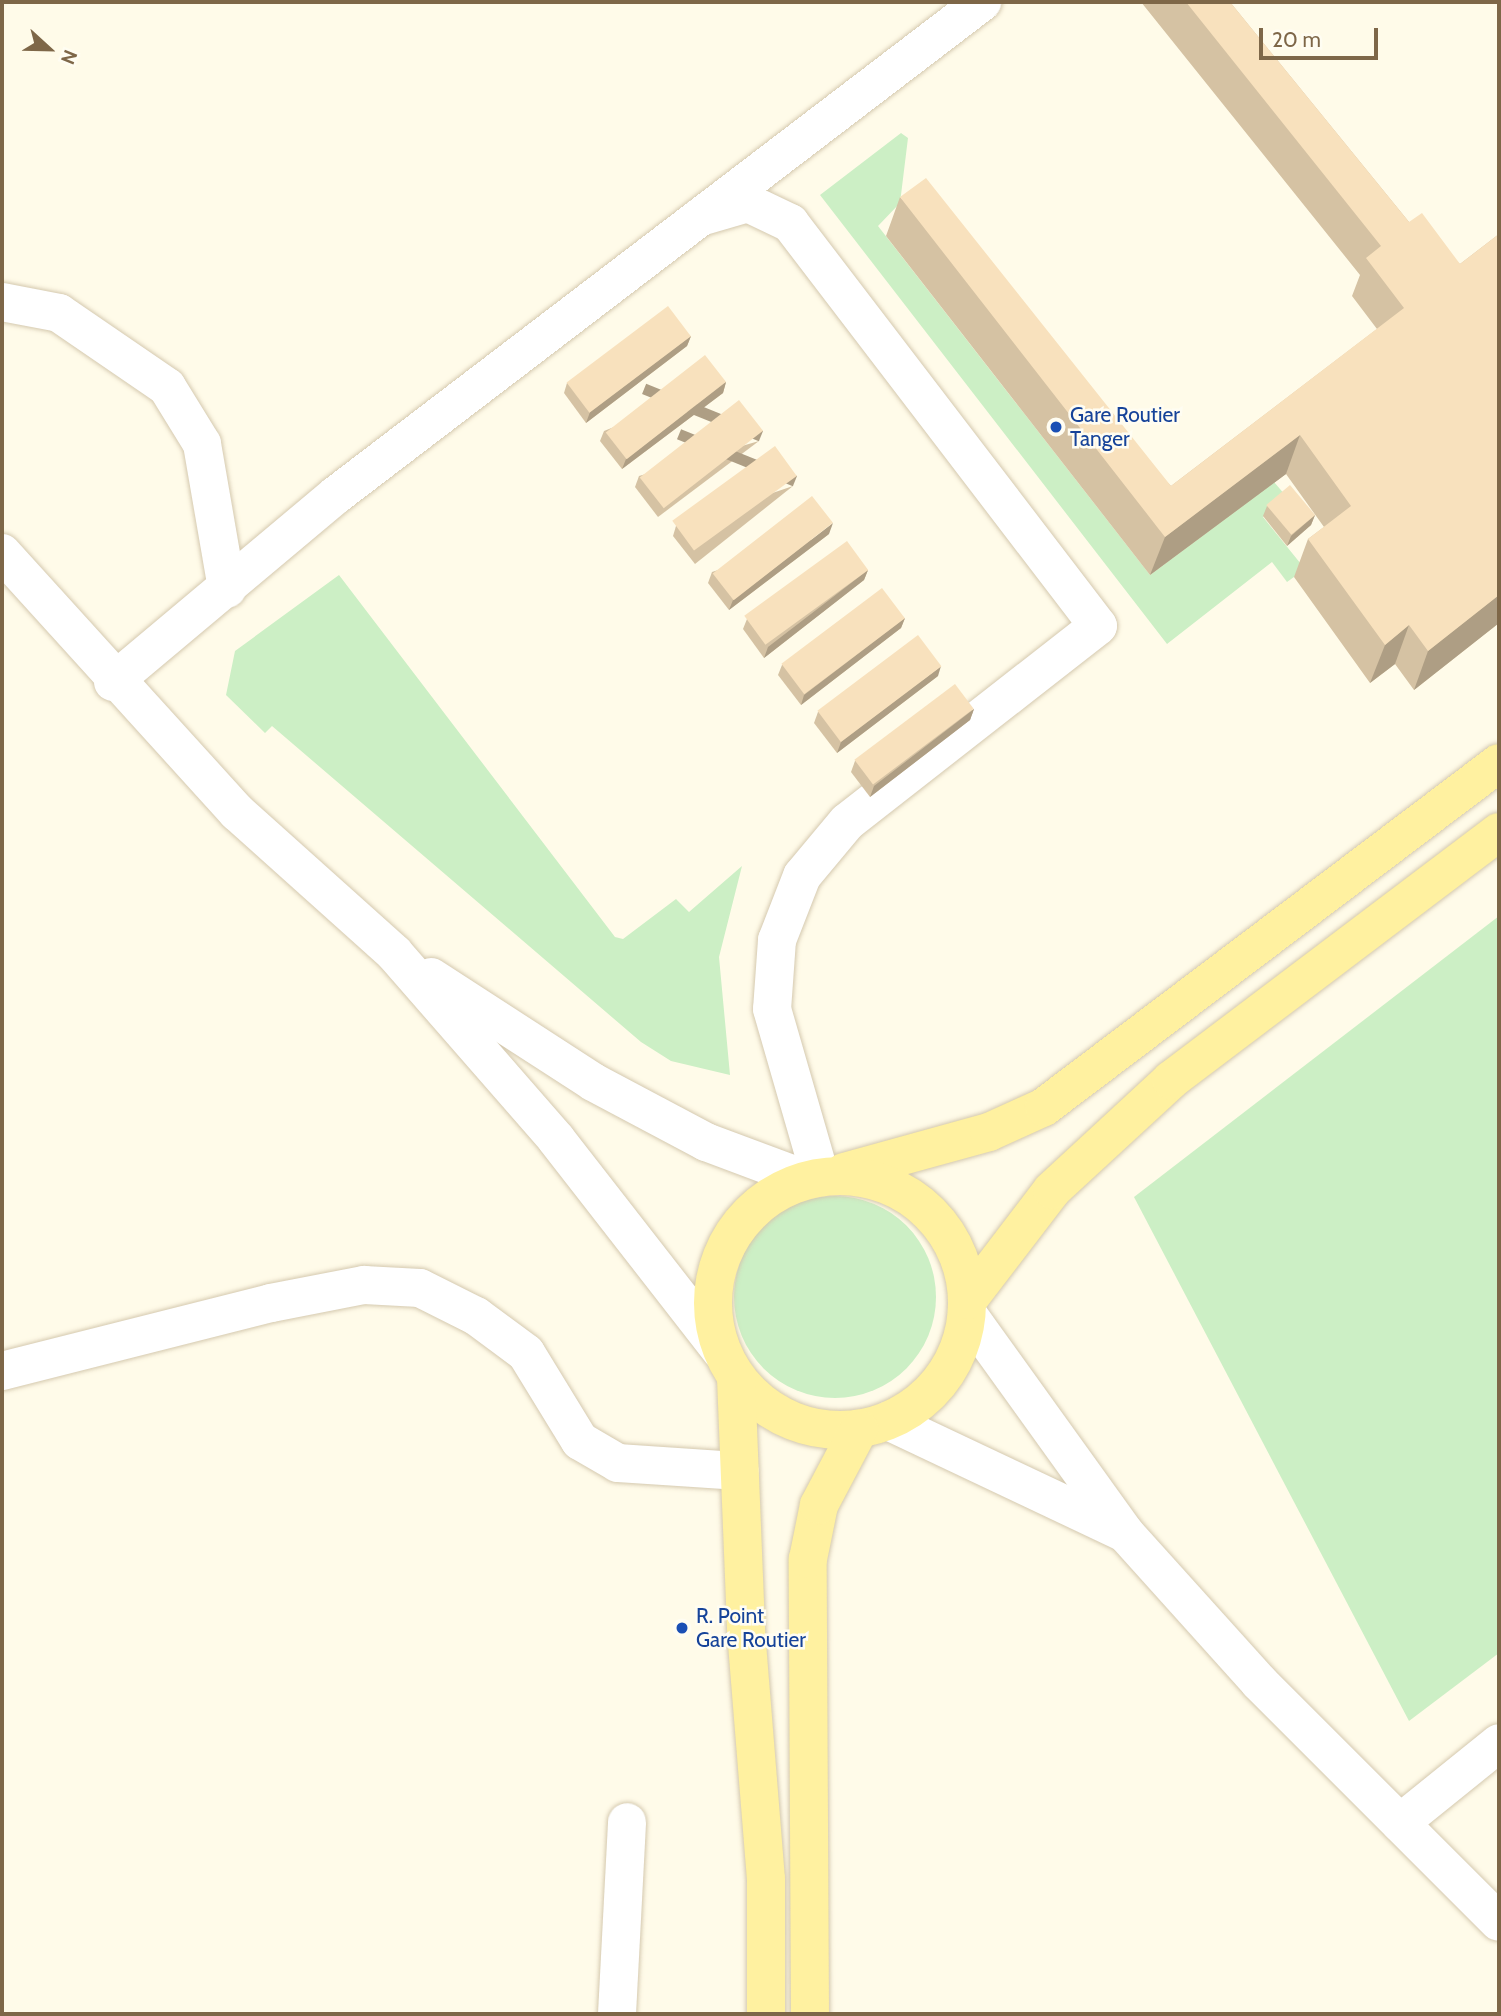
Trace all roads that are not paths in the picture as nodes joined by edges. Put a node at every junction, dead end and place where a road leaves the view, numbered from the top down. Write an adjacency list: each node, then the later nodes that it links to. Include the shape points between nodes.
1 (982, 2): 2 (street)
2 (700, 217): 5 (street, via 336,495); 10 (street, via 748,203 771,209 790,223 1098,626 847,822 802,876 776,940 772,1009)
3 (2, 302): 5 (street, via 59,313 167,387 202,444)
4 (2, 553): 6 (street)
5 (227, 589): 6 (street)
6 (113, 682): 9 (street, via 237,812)
7 (1499, 763): 10 (main road, via 1044,1107 989,1132)
8 (1499, 832): 11 (main road, via 1171,1080 1052,1190)
9 (394, 953): 10 (street, via 593,1082 706,1142); 12 (street, via 556,1139)
10 (820, 1177): 11 (main road, via 875,1180 912,1197 941,1225 960,1260); 12 (main road, via 752,1209 733,1233 712,1290)
11 (967, 1306): 14 (main road, via 951,1367 923,1398); 16 (street)
12 (729, 1365): 14 (main road, via 783,1418 812,1428); 15 (main road)
13 (2, 1371): 15 (street, via 284,1300 364,1285 420,1288 476,1316 526,1353 580,1441 618,1463)
14 (873, 1425): 16 (street); 23 (main road, via 819,1505 808,1559)
15 (740, 1471): 22 (main road, via 766,1879)
16 (1125, 1533): 19 (street, via 1259,1682)
17 (1499, 1743): 19 (street)
18 (627, 1822): 21 (street)
19 (1400, 1823): 20 (street)
20 (1499, 1922)
21 (617, 2014)
22 (766, 2014)
23 (810, 2014)

